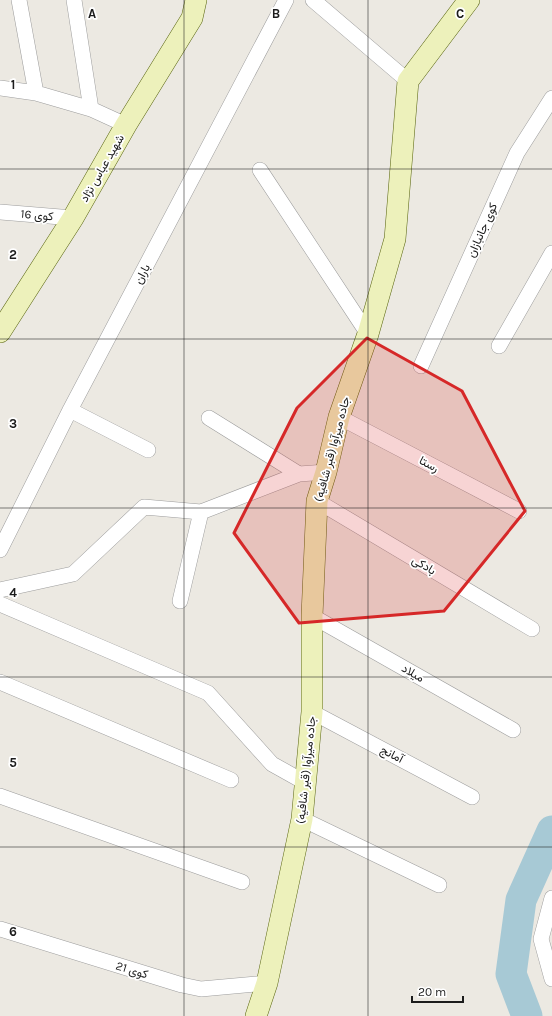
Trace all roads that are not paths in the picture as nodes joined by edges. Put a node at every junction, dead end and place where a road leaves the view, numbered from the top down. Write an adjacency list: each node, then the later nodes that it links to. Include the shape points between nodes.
1 (19, 0): 9 (street)
2 (74, 0): 11 (street)
3 (196, 0): 12 (street, شهید عباس نژاد, via 192,18)
4 (286, 0): 21 (street, باران)
5 (313, 0): 7 (street)
6 (469, 0): 7 (street)
7 (408, 81): 18 (street, جاده میرآوا (قبر شافیه), via 395,239)
8 (0, 88): 9 (street)
9 (36, 93): 11 (street)
10 (552, 98): 20 (street, کوی جانبازان, via 517,153)
11 (91, 108): 12 (street)
12 (126, 125): 15 (street, شهید عباس نژاد)
13 (260, 170): 18 (street)
14 (0, 212): 15 (street, کوی 16)
15 (74, 218): 17 (street, شهید عباس نژاد)
16 (552, 253): 19 (street)
17 (0, 332)
18 (368, 334): 22 (street, جاده میرآوا (قبر شافیه))
19 (499, 346)
20 (421, 366)
21 (70, 410): 24 (street); 30 (street, باران)
22 (339, 417): 25 (street, جاده میرآوا (قبر شافیه)); 28 (street, رستا)
23 (208, 418): 26 (street)
24 (148, 450)
25 (326, 472): 26 (street); 27 (street, جاده میرآوا (قبر شافیه))
26 (299, 474): 29 (street)
27 (317, 501): 34 (street, جاده میرآوا (قبر شافیه)); 35 (street, بادکی)
28 (519, 511)
29 (201, 512): 31 (street, via 144,507 73,574); 32 (street)
30 (0, 550)
31 (0, 590)
32 (180, 601)
33 (0, 604): 40 (street, via 208,693 272,764)
34 (312, 616): 37 (street, جاده میرآوا (قبر شافیه)); 38 (street, میلاد)
35 (532, 629)
36 (0, 682): 39 (street)
37 (312, 712): 40 (street, جاده میرآوا (قبر شافیه)); 42 (street, آمانج)
38 (513, 730)
39 (231, 780)
40 (306, 783): 43 (street, جاده میرآوا (قبر شافیه))
41 (0, 796): 44 (street)
42 (472, 796)
43 (302, 819): 45 (street); 49 (street, جاده میرآوا (قبر شافیه))
44 (242, 882)
45 (439, 884)
46 (552, 898): 48 (street, via 541,940)
47 (0, 929): 49 (street, کوی 21, via 200,989)
48 (552, 979)
49 (267, 983): 50 (street, جاده میرآوا (قبر شافیه))
50 (256, 1016)

